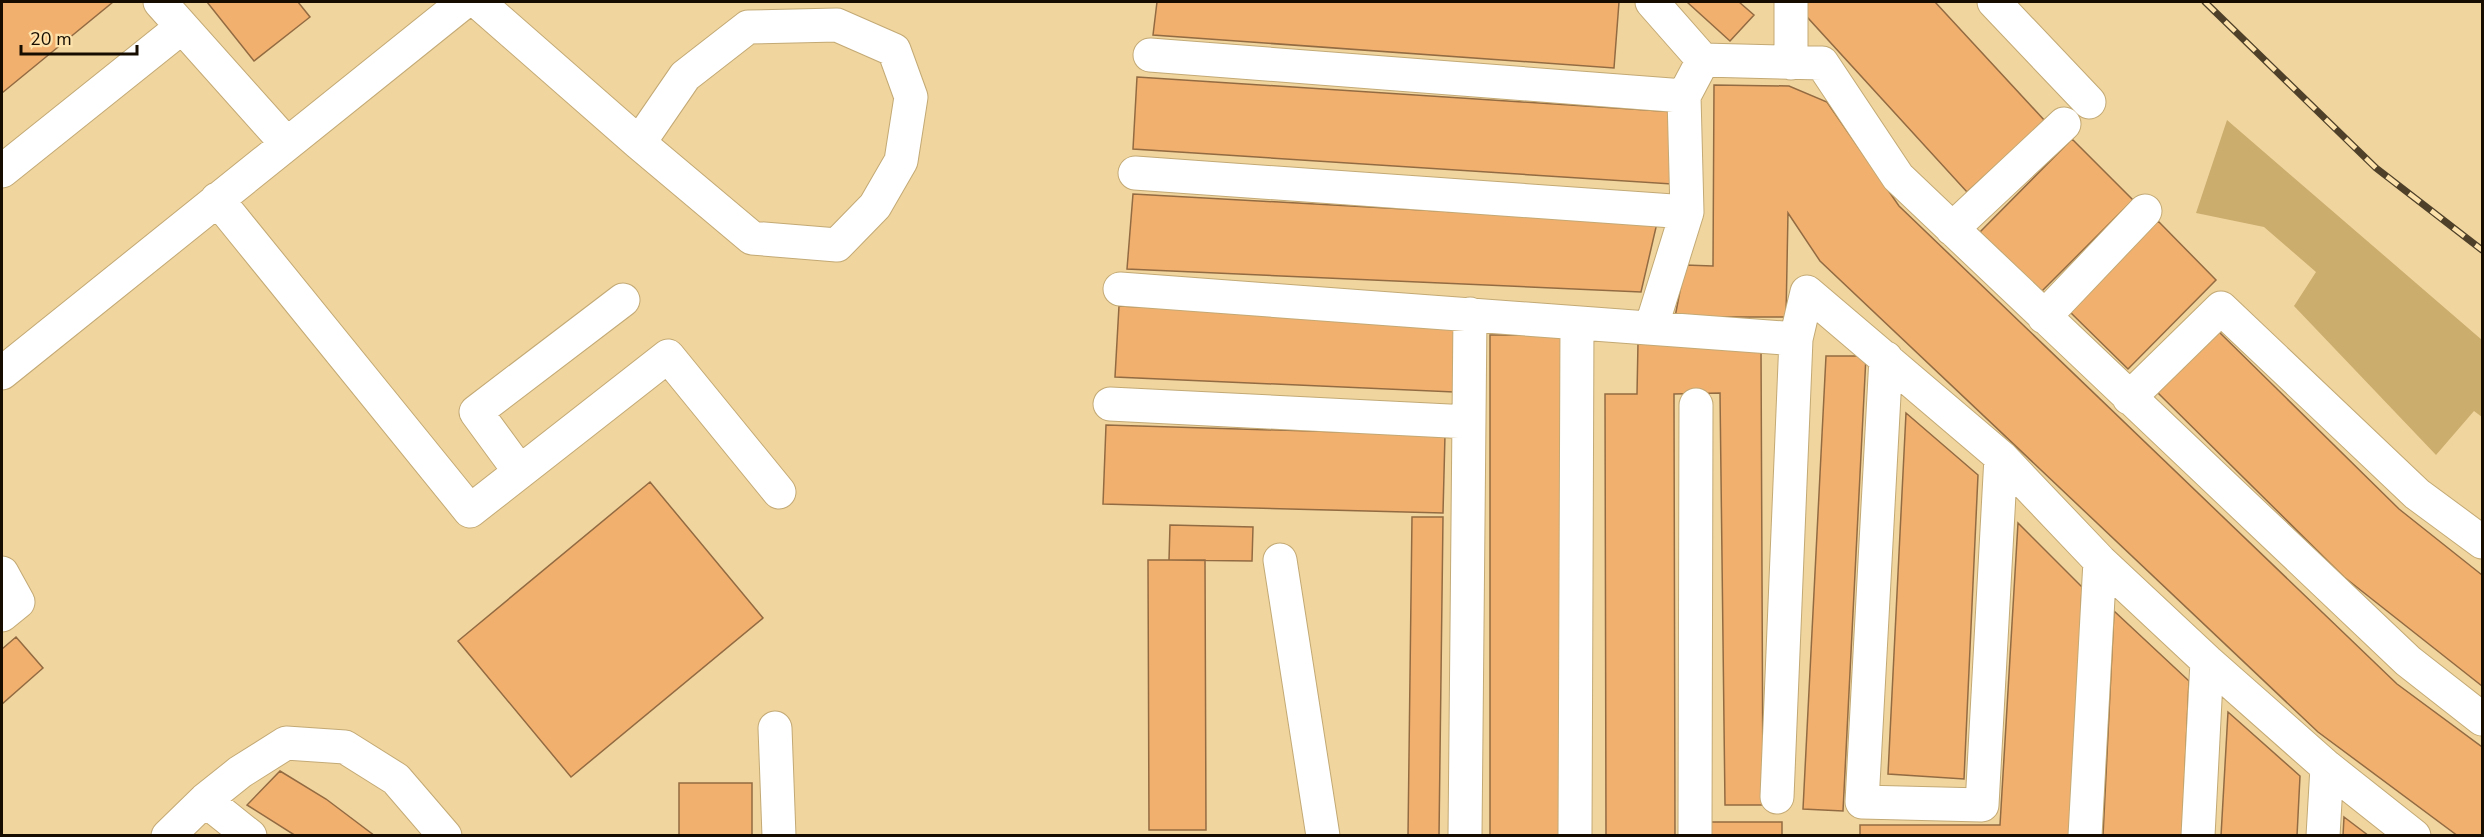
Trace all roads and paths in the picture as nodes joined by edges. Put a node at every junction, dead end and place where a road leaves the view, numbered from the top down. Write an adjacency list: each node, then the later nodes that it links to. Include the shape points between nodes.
1 (160, 2): 7 (lane)
2 (478, 2): 15 (lane)
3 (1652, 2): 9 (lane)
4 (1791, 2): 10 (lane)
5 (1994, 2): 12 (lane)
6 (448, 6): 14 (lane)
7 (182, 27): 14 (lane); 16 (lane)
8 (1150, 55): 11 (lane)
9 (1703, 60): 10 (lane); 11 (lane)
10 (1791, 63): 21 (lane, via 1822,63 1898,177)
11 (1684, 96): 20 (lane)
12 (2089, 102)
13 (2064, 124): 21 (lane)
14 (286, 143): 18 (lane)
15 (639, 143): 15 (lane, via 752,238 837,245 875,206 901,161 911,97 894,50 872,39 837,25 748,27 685,76)
16 (2, 171)
17 (1135, 173): 20 (lane)
18 (217, 199): 30 (lane); 36 (lane, via 470,511)
19 (2145, 211): 25 (lane)
20 (1687, 212): 27 (lane)
21 (1952, 229): 25 (lane)
22 (1120, 289): 24 (lane)
23 (623, 300): 36 (lane, via 476,412)
24 (1470, 314): 26 (lane); 34 (lane)
25 (2044, 317): 31 (lane)
26 (1577, 323): 27 (lane); 55 (lane)
27 (1651, 328): 28 (lane)
28 (1796, 339): 29 (lane, via 1807,292); 47 (lane)
29 (1886, 357): 35 (lane); 35 (lane, via 1862,802 1982,805)
30 (2, 373)
31 (2128, 398): 38 (lane, via 2221,308 2417,494); 44 (lane, via 2408,661)
32 (1110, 404): 34 (lane)
33 (1696, 405): 56 (lane)
34 (1469, 422): 54 (lane)
35 (2001, 457): 40 (lane)
36 (520, 472): 37 (lane, via 668,356)
37 (779, 492)
38 (2482, 542)
39 (1280, 560): 53 (lane)
40 (2100, 561): 43 (lane); 57 (lane)
41 (2, 573): 42 (lane, via 18,602)
42 (2, 615)
43 (2207, 661): 46 (lane); 58 (lane)
44 (2482, 719)
45 (775, 728): 52 (lane)
46 (2327, 766): 59 (lane); 60 (lane)
47 (1777, 796)
48 (205, 800): 49 (lane); 50 (lane); 51 (lane, via 286,743 345,747 396,779)
49 (168, 836)
50 (250, 836)
51 (445, 836)
52 (779, 836)
53 (1323, 836)
54 (1465, 836)
55 (1575, 836)
56 (1695, 836)
57 (2085, 836)
58 (2198, 836)
59 (2323, 836)
60 (2414, 836)

